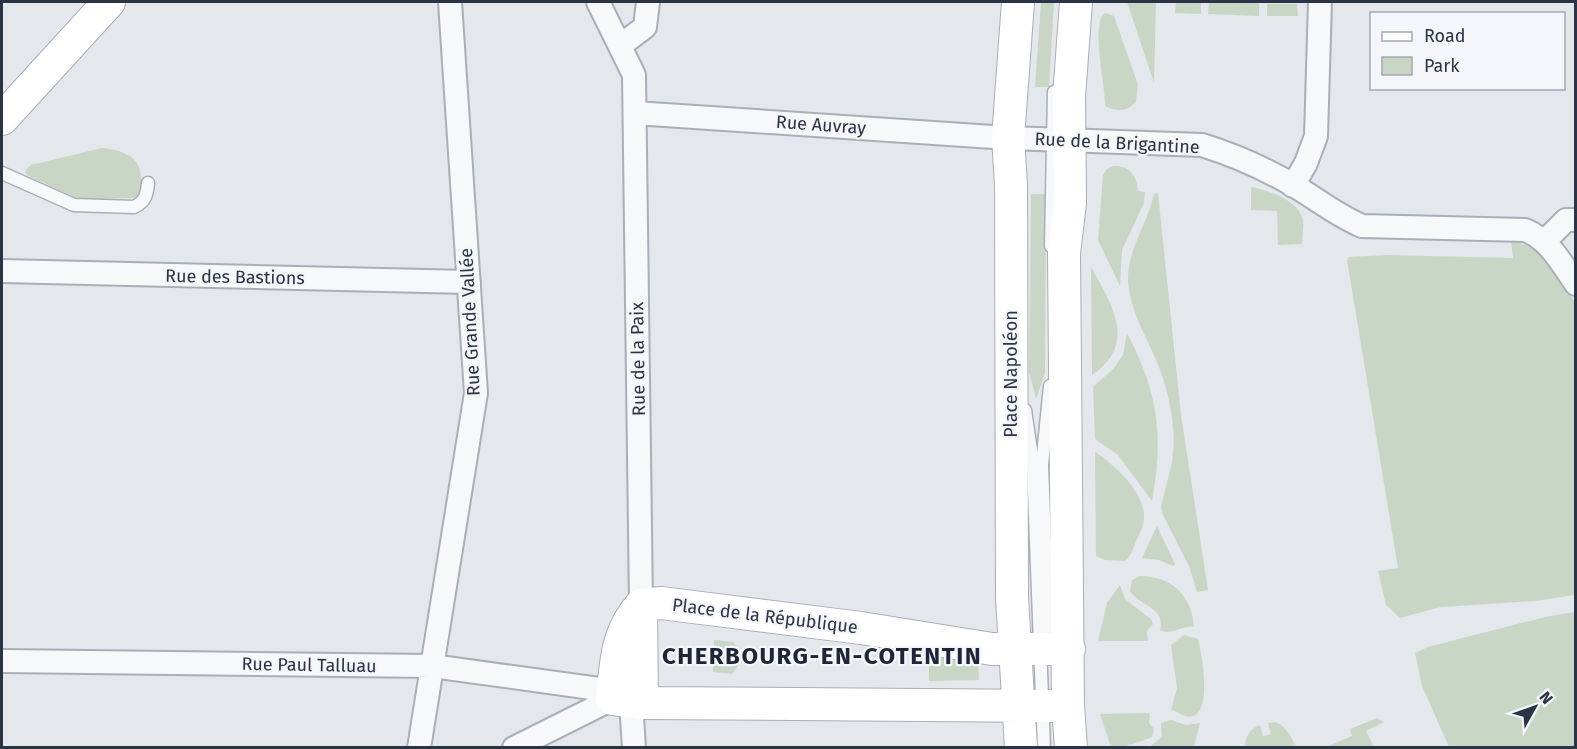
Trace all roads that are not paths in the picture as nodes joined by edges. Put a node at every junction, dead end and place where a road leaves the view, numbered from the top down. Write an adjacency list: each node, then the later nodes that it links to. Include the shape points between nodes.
1 (110, 2): 13 (main road)
2 (450, 2): 23 (street, Rue Grande Vallée)
3 (598, 2): 8 (street, Rue de la Paix)
4 (648, 2): 8 (street, via 645,27)
5 (1018, 2): 15 (main road, Place Napoléon)
6 (1076, 2): 14 (main road, Place Napoléon, via 1069,97)
7 (1320, 2): 18 (street, via 1316,136)
8 (621, 45): 12 (street, Rue de la Paix, via 634,75)
9 (1026, 71): 11 (lane)
10 (1056, 74): 14 (lane)
11 (1023, 104)
12 (635, 113): 15 (street, Rue Auvray); 26 (street, Rue de la Paix)
13 (2, 119)
14 (1060, 140): 15 (street, Rue de la Brigantine); 18 (street, Rue de la Brigantine, via 1203,145 1233,154); 21 (lane); 27 (main road, Place Napoléon, via 1070,203)
15 (1020, 143): 27 (main road, Place Napoléon)
16 (2, 173): 17 (lane, via 74,205 134,207 147,195)
17 (148, 183)
18 (1293, 186): 20 (street, Rue de la Brigantine, via 1336,216 1362,226 1526,230)
19 (1575, 220): 20 (street, via 1566,220)
20 (1545, 241): 24 (street)
21 (1051, 257)
22 (2, 271): 23 (street, Rue des Bastions)
23 (469, 282): 29 (street, Rue Grande Vallée, via 476,393)
24 (1575, 284)
25 (1050, 372): 27 (lane, via 1042,465)
26 (641, 605): 27 (main road, Place de la République, via 661,603 861,628 992,649); 30 (main road)
27 (1043, 649): 31 (main road, Place Napoléon); 31 (main road, Place Napoléon)
28 (2, 661): 29 (street, Rue Paul Talluau)
29 (432, 666): 30 (street, Rue Paul Talluau, via 599,689); 32 (street, Rue Grande Vallée)
30 (628, 701): 31 (main road); 33 (street); 34 (street)
31 (1042, 705): 35 (main road, Place Napoléon); 36 (lane); 37 (main road, Place Napoléon)
32 (419, 747)
33 (514, 747)
34 (634, 747)
35 (1021, 747)
36 (1044, 747)
37 (1071, 747)

